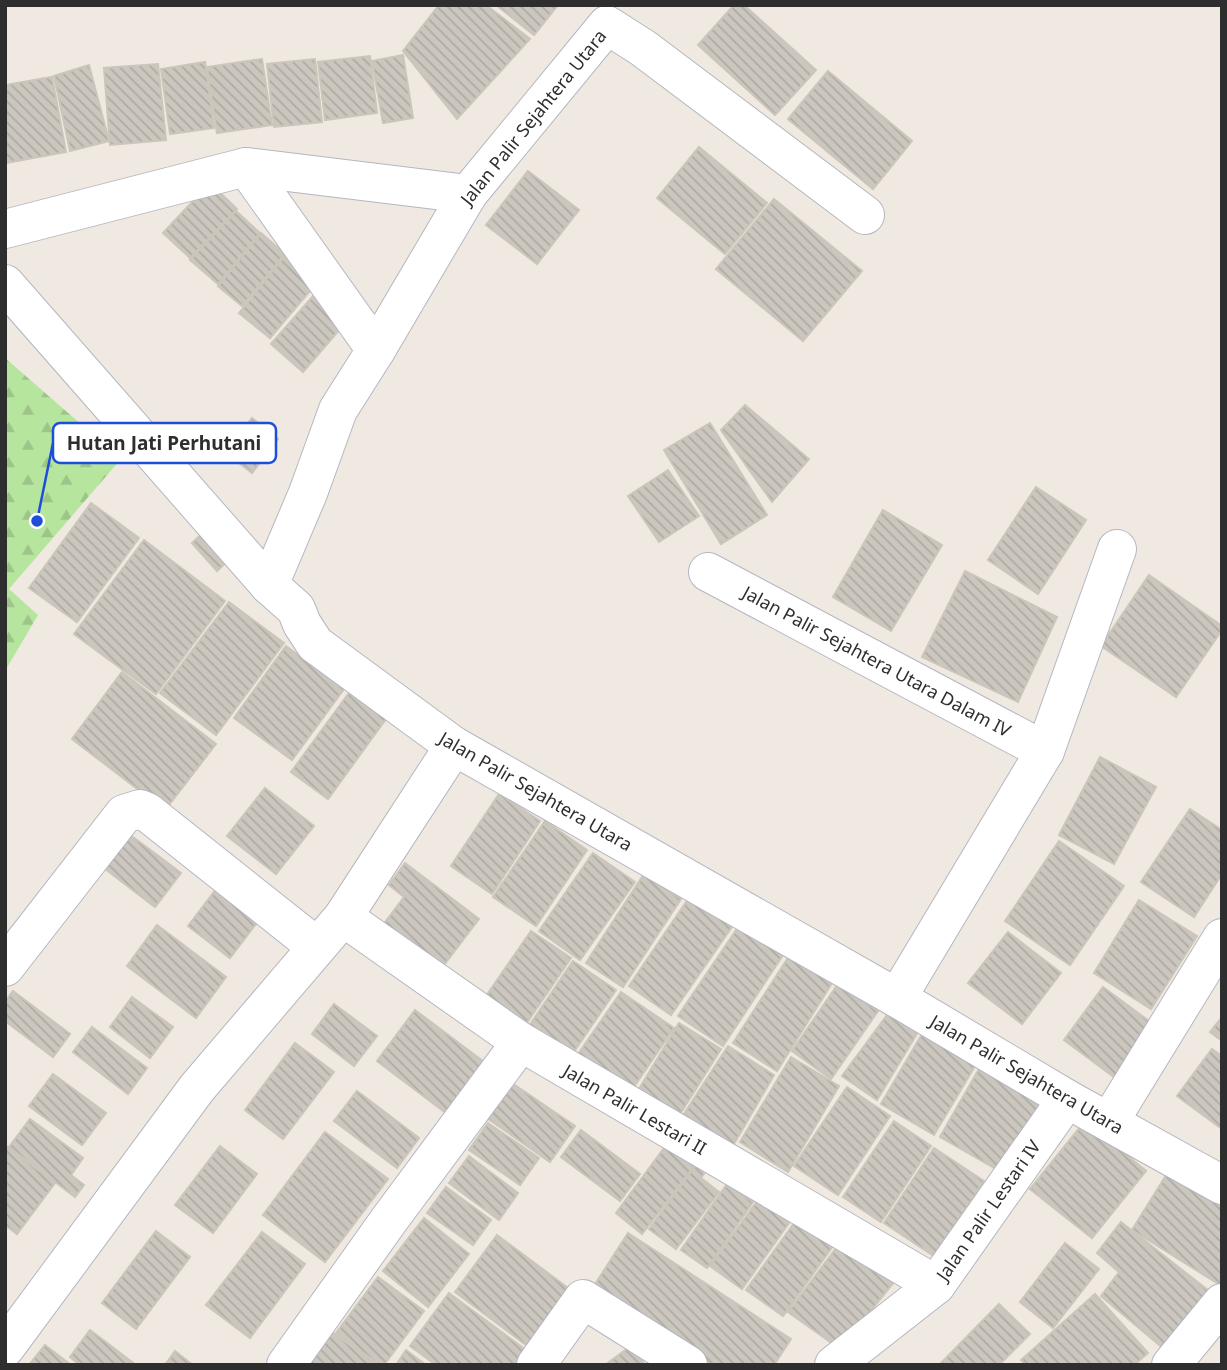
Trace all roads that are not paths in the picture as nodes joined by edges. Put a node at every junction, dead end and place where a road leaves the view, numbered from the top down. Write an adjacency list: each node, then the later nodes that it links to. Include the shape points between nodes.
1 (615, 15): 3 (street, Jalan Palir Sejahtera Utara); 4 (street, Jalan Palir Sejahtera Utara, via 643,48)
2 (246, 167): 3 (street); 5 (street); 7 (street)
3 (468, 194): 7 (street, Jalan Palir Sejahtera Utara)
4 (865, 215)
5 (5, 229)
6 (5, 284): 10 (street)
7 (376, 350): 10 (street, Jalan Palir Sejahtera Utara, via 338,410)
8 (1117, 549): 12 (street)
9 (708, 572): 12 (street, Jalan Palir Sejahtera Utara Dalam IV)
10 (270, 585): 11 (street, Jalan Palir Sejahtera Utara, via 296,609 315,644)
11 (454, 746): 13 (street); 17 (street, Jalan Palir Sejahtera Utara)
12 (1045, 751): 17 (street)
13 (343, 917): 15 (street); 18 (street, Jalan Palir Lestari II)
14 (1222, 938): 20 (street)
15 (317, 947): 16 (street, via 140,809 124,814); 24 (street, via 197,1087)
16 (5, 967)
17 (897, 998): 19 (street, Jalan Palir Sejahtera Utara)
18 (521, 1042): 22 (street, Jalan Palir Lestari II); 25 (street)
19 (1067, 1099): 20 (street, Jalan Palir Sejahtera Utara); 22 (street, Jalan Palir Lestari IV)
20 (1109, 1122): 21 (street, Jalan Palir Sejahtera Utara)
21 (1222, 1185)
22 (936, 1285): 28 (street, Jalan Palir Lestari IV)
23 (1222, 1303): 29 (street)
24 (5, 1348)
25 (286, 1365)
26 (536, 1365): 27 (street, via 583,1299)
27 (688, 1365)
28 (834, 1365)
29 (1171, 1365)

